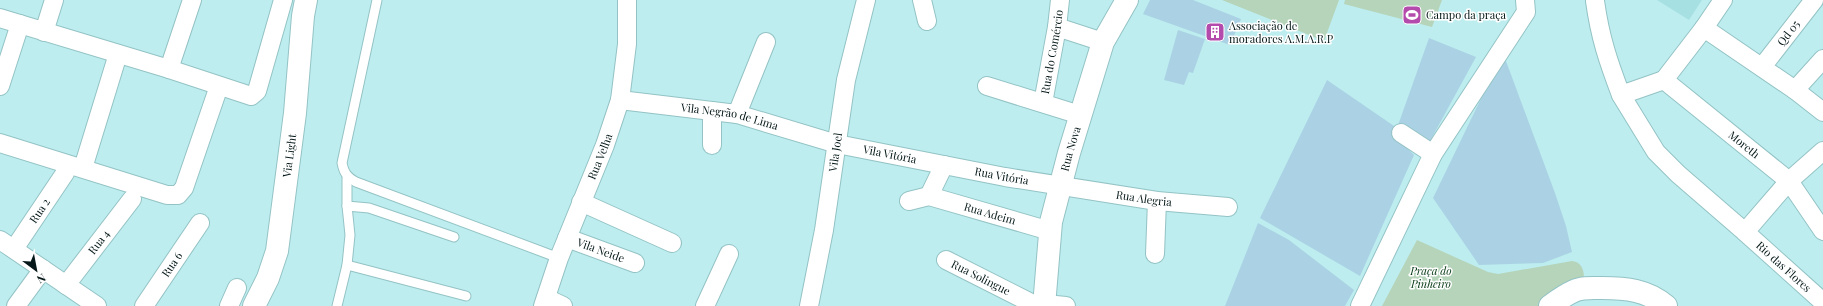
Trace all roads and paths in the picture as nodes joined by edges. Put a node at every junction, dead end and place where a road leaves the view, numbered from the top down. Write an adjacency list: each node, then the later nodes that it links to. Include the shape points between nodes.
1 (54, 0): 20 (street)
2 (192, 0): 26 (street)
3 (283, 0): 29 (street, via 256,94 248,96)
4 (306, 0): 85 (street, Via Light, via 277,251 268,278)
5 (377, 0): 48 (lane, via 342,163)
6 (627, 0): 33 (street, Rua Velha, via 627,44)
7 (866, 0): 41 (street, Vila Joel, via 846,80)
8 (922, 0): 16 (street)
9 (1060, 0): 18 (street, Rua do Comércio)
10 (1127, 0): 22 (street, Rua Nova)
11 (1525, 0): 44 (street, via 1526,12)
12 (1722, 0): 19 (street)
13 (1814, 0): 25 (street, Qd 05)
14 (1595, 1): 32 (street, Rio das Flores, via 1599,32)
15 (0, 18): 17 (street)
16 (927, 21)
17 (20, 24): 20 (street); 28 (street)
18 (1057, 27): 22 (street); 34 (street, Rua do Comércio)
19 (1704, 28): 25 (street); 27 (street)
20 (44, 32): 23 (street)
21 (766, 42): 37 (street)
22 (1103, 42): 38 (street, Rua Nova)
23 (118, 54): 26 (street); 46 (street)
24 (1823, 60): 31 (street)
25 (1762, 67): 31 (street)
26 (169, 69): 29 (street)
27 (1664, 80): 32 (street); 49 (street, Moreth)
28 (0, 86)
29 (219, 86): 46 (street, via 184,188 178,195 167,195)
30 (987, 86): 34 (street)
31 (1795, 90): 36 (street)
32 (1621, 95): 60 (street, Rio das Flores, via 1656,152)
33 (620, 100): 35 (street, Vila Negrão de Lima); 55 (street, Rua Velha, via 605,145)
34 (1043, 103): 38 (street)
35 (712, 111): 37 (street, Vila Negrão de Lima); 42 (street)
36 (1823, 112)
37 (737, 114): 41 (street, Vila Negrão de Lima)
38 (1080, 115): 50 (street, Rua Nova)
39 (1400, 132): 44 (street)
40 (0, 143): 46 (street)
41 (837, 144): 45 (street, Vila Vitória); 78 (street, Vila Joel, via 824,230)
42 (712, 145)
43 (1823, 151): 49 (street)
44 (1433, 154): 90 (street)
45 (944, 165): 50 (street, Rua Vitória); 51 (street)
46 (83, 168)
47 (65, 173): 65 (street, Rua 2)
48 (347, 178): 56 (lane); 68 (lane)
49 (1788, 181): 60 (street); 61 (street)
50 (1061, 185): 54 (street, Rua Alegria); 59 (street, Rua Nova)
51 (929, 196): 53 (street); 59 (street, Rua Adeim)
52 (132, 199): 73 (street, Rua 4)
53 (910, 201)
54 (1157, 201): 57 (street, Rua Alegria); 67 (street)
55 (581, 202): 63 (street, Rua Velha); 64 (street)
56 (347, 206): 62 (lane, via 369,208); 71 (lane, via 350,235)
57 (1228, 207)
58 (200, 223): 83 (street, Rua 6)
59 (1050, 231): 80 (street, Rua Nova)
60 (1745, 232): 79 (street, Rio das Flores)
61 (1823, 232)
62 (454, 237)
63 (567, 238): 68 (street, Rua Velha); 70 (street, Vila Neide)
64 (672, 243)
65 (7, 244): 72 (street)
66 (728, 254): 88 (street)
67 (1155, 254)
68 (559, 258): 77 (street, Rua Velha)
69 (946, 260): 80 (street, Rua Solingue)
70 (635, 263)
71 (347, 265): 75 (lane); 86 (lane)
72 (43, 269): 73 (street); 81 (street)
73 (66, 285): 82 (street)
74 (237, 288): 84 (street)
75 (466, 296)
76 (1636, 297): 91 (street, via 1590,288 1575,290); 92 (street, via 1645,293)
77 (544, 302): 87 (street)
78 (809, 302)
79 (1823, 302)
80 (1042, 305): 89 (street)
81 (16, 306)
82 (96, 306)
83 (144, 306)
84 (229, 306)
85 (254, 306)
86 (337, 306)
87 (563, 306)
88 (705, 306)
89 (1066, 306)
90 (1360, 306)
91 (1550, 306)
92 (1666, 306)

